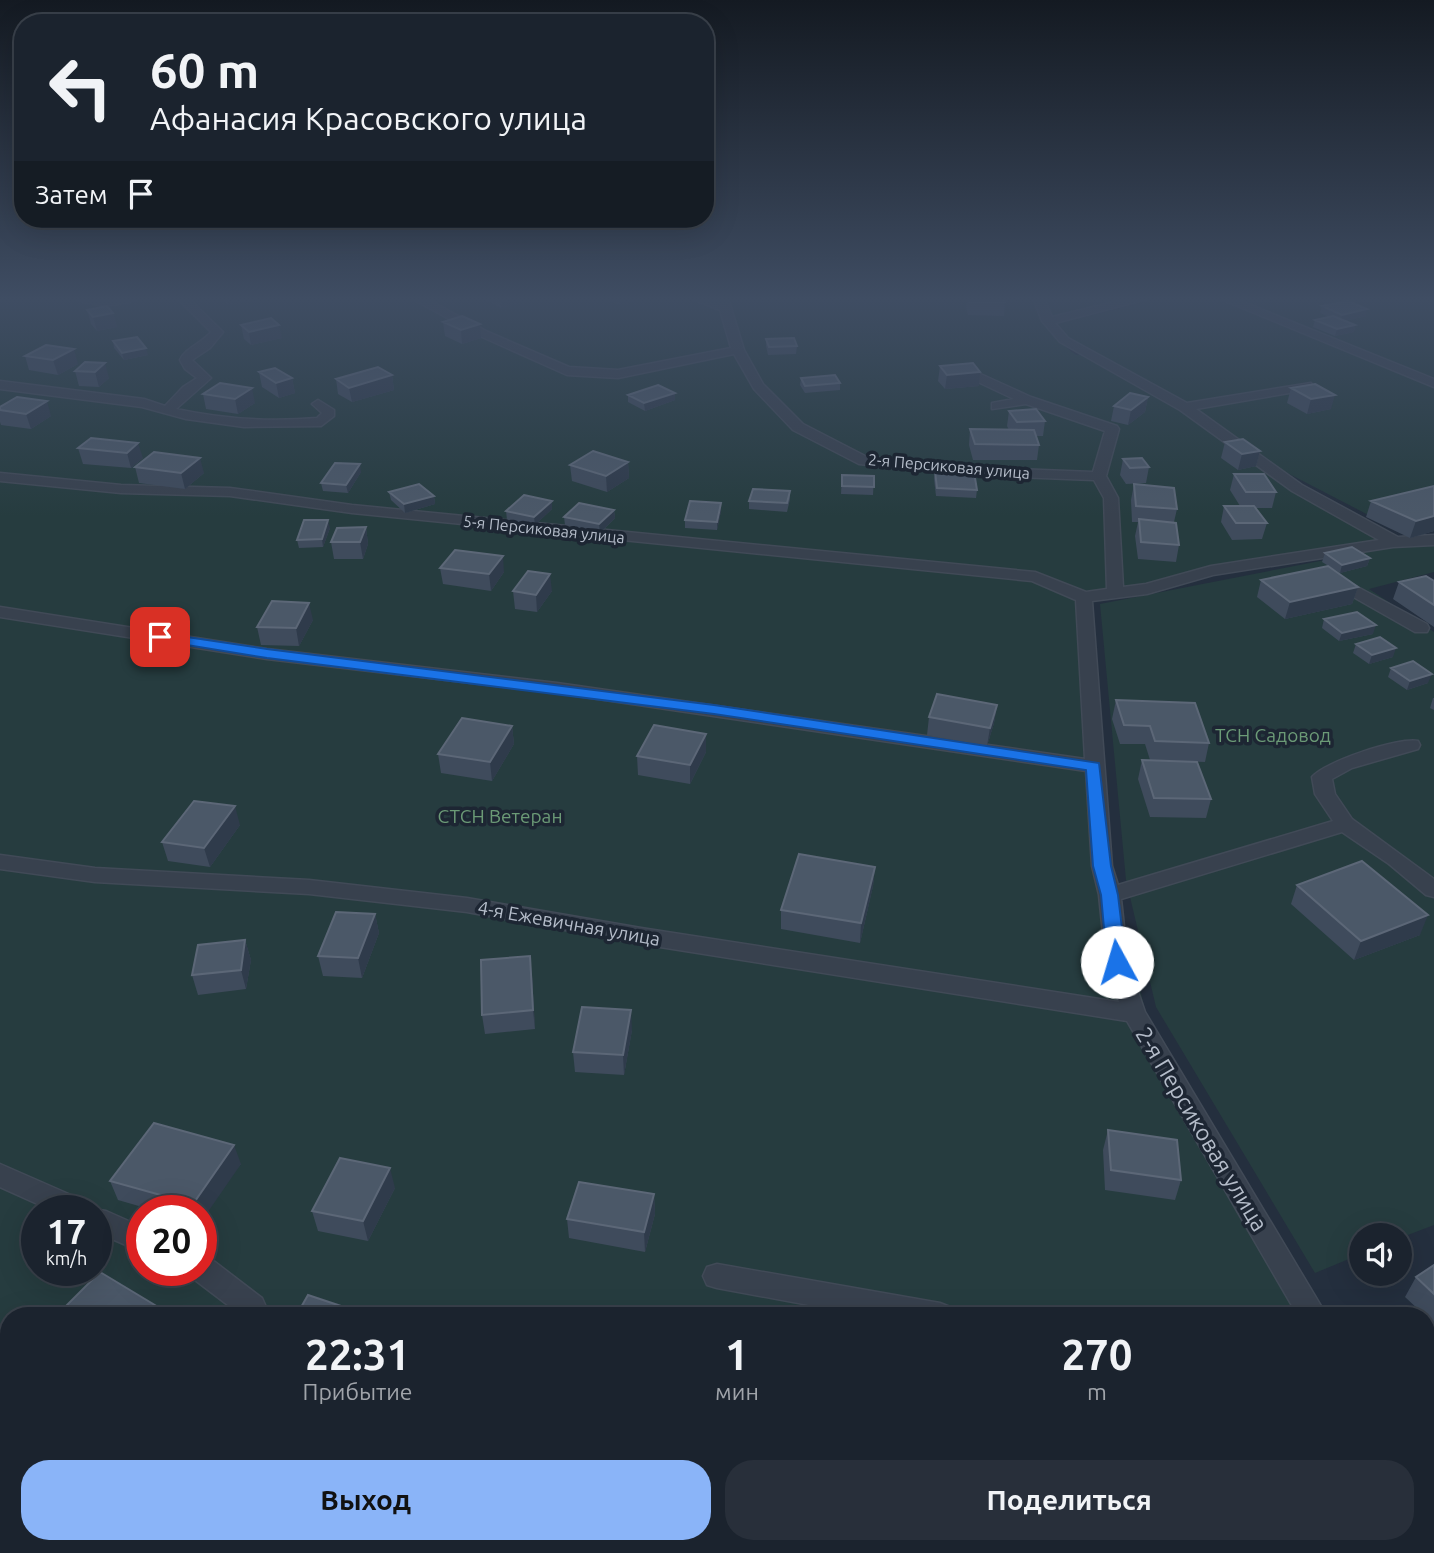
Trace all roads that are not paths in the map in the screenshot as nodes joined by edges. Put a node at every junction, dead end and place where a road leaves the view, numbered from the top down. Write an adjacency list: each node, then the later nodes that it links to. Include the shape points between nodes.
1 (194, 370): 15 (lane, via 205,378)
2 (573, 370): 3 (lane, via 618,374)
3 (636, 370)
4 (749, 370): 16 (lane, 2-я Персиковая улица, via 758,386 798,427 863,461)
5 (1118, 370): 14 (lane)
6 (1403, 370): 8 (lane)
7 (965, 371): 11 (lane)
8 (1434, 383)
9 (0, 385): 15 (lane, via 144,402)
10 (1307, 386): 14 (lane)
11 (1027, 400): 13 (lane); 16 (lane, via 1112,429)
12 (318, 404): 15 (lane, via 330,413 321,422 300,424 195,418)
13 (997, 406)
14 (1185, 407): 19 (lane, via 1297,488)
15 (167, 411)
16 (1099, 476): 23 (lane, via 1111,498)
17 (0, 477): 24 (lane, 5-я Персиковая улица, via 121,489 230,492 352,509 1035,577)
18 (1434, 540): 19 (lane)
19 (1393, 542): 20 (lane); 21 (lane)
20 (1434, 547)
21 (1295, 558): 22 (lane, via 1211,571); 26 (lane)
22 (1147, 589): 23 (lane)
23 (1115, 593): 24 (lane)
24 (1084, 597): 28 (lane, 2-я Персиковая улица)
25 (0, 612): 28 (lane, via 267,654 557,688)
26 (1421, 628)
27 (1411, 745): 29 (lane, via 1345,764 1322,777 1325,794)
28 (1093, 766): 32 (lane, 2-я Персиковая улица, via 1102,866)
29 (1345, 824): 31 (lane); 32 (lane)
30 (0, 862): 33 (lane, 4-я Ежевичная улица, via 95,875 309,887 467,905)
31 (1434, 890)
32 (1110, 895): 33 (lane, 2-я Персиковая улица, via 1117,962)
33 (1134, 1013): 40 (lane, 2-я Персиковая улица)
34 (0, 1175): 35 (lane)
35 (44, 1195)
36 (717, 1276): 39 (lane)
37 (217, 1280): 38 (lane)
38 (252, 1307)
39 (890, 1307)
40 (1308, 1307)

